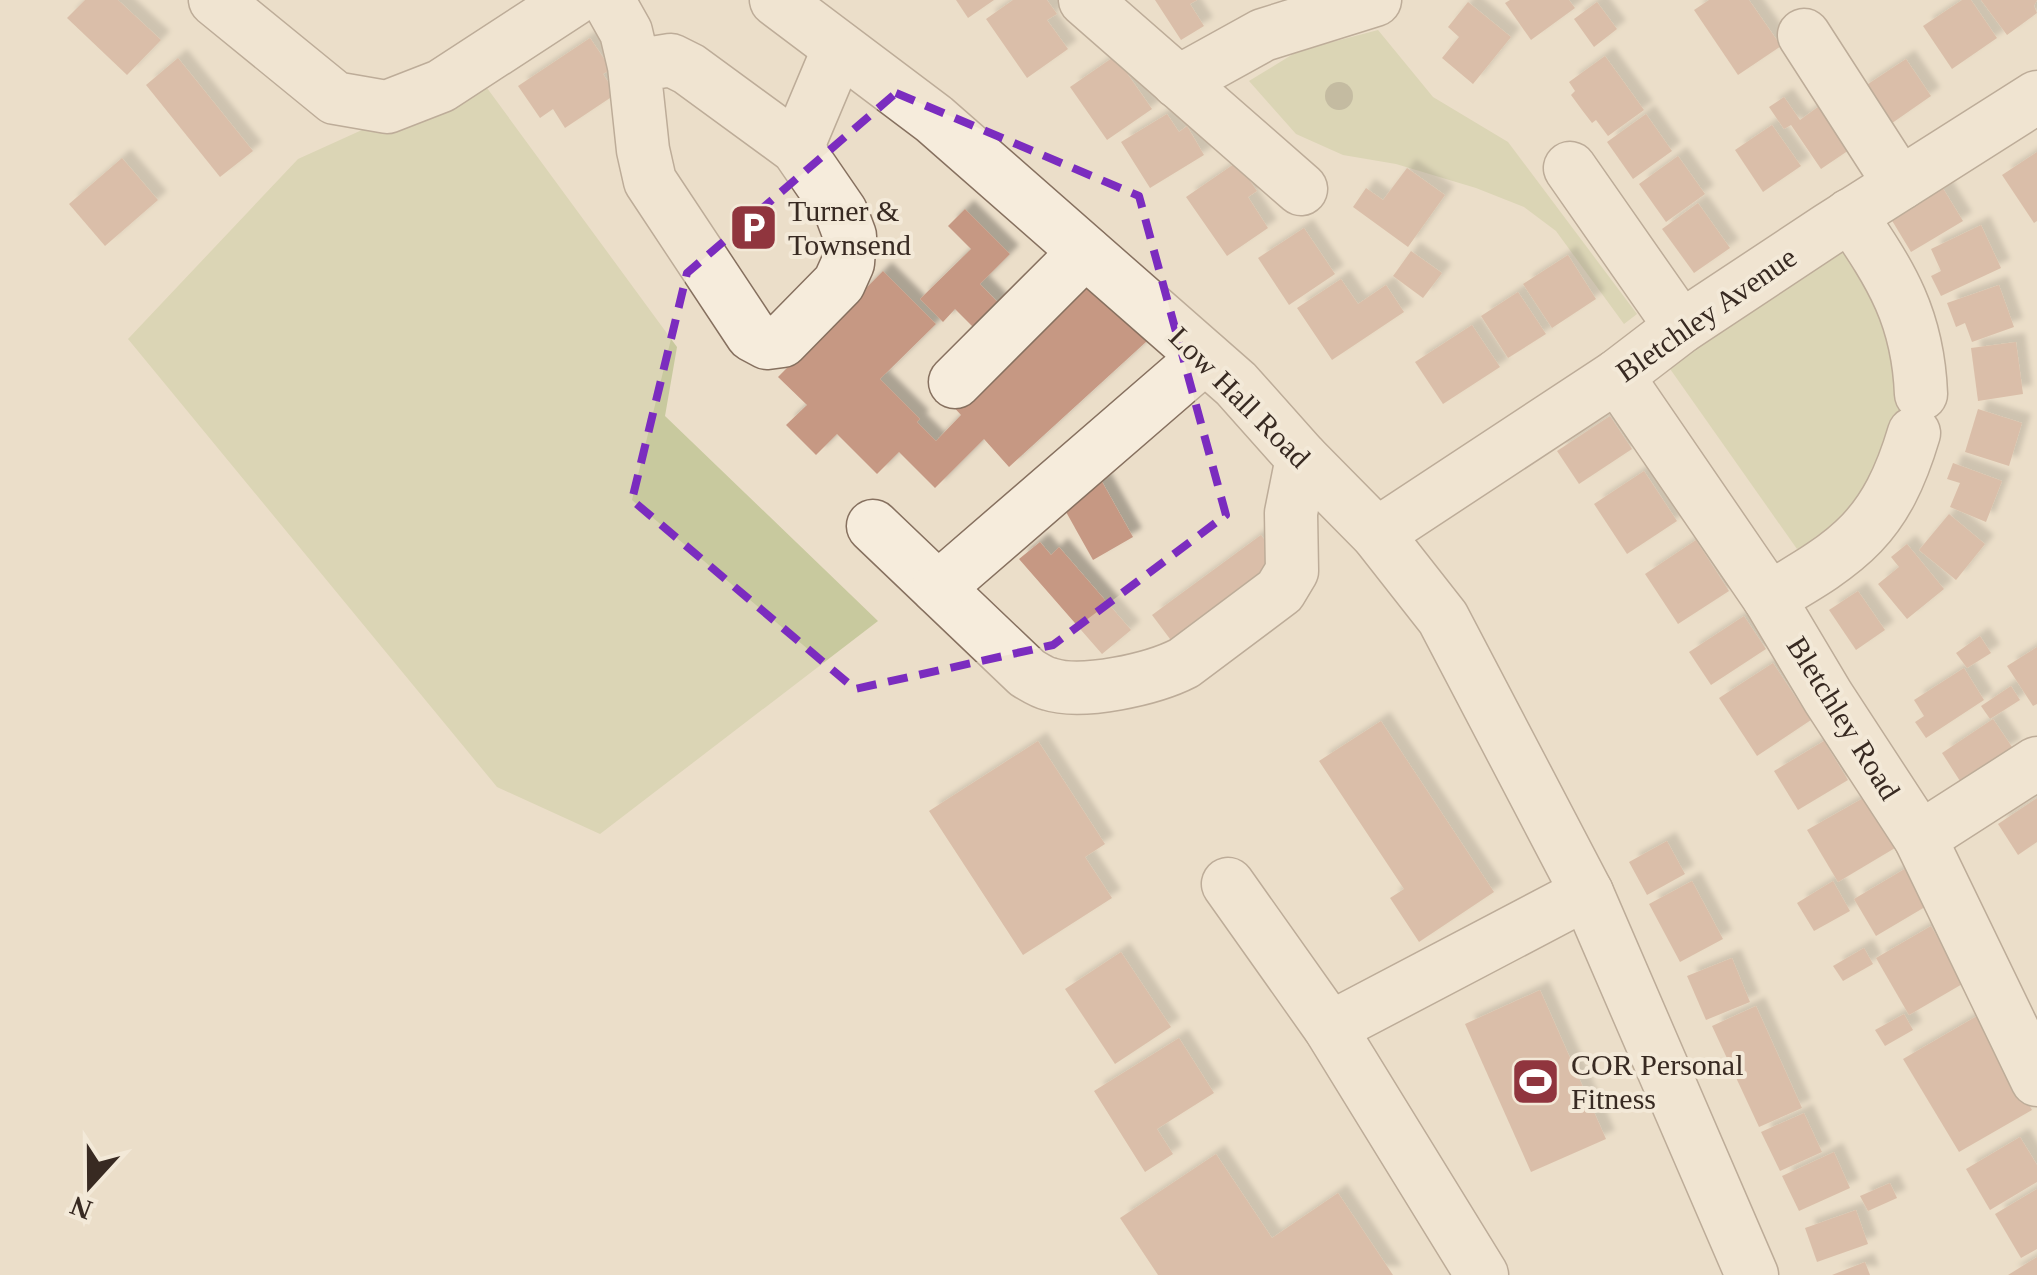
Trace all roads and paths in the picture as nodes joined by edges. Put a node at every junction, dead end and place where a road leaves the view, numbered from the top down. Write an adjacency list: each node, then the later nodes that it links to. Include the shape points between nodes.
1 (215, 0): 2 (street, via 335,98 387,107 441,86)
2 (572, 0)
3 (608, 0): 10 (street, via 626,32)
4 (776, 0): 9 (street, Low Hall Road)
5 (1084, 0): 11 (street)
6 (1375, 0): 7 (street)
7 (1254, 17): 11 (street)
8 (1804, 35): 15 (street)
9 (840, 48): 13 (street); 18 (street, Low Hall Road, via 934,119)
10 (634, 66): 13 (street, via 672,60 689,68); 13 (street, via 650,181 752,336 766,343 782,341 839,282 848,263 850,236 842,212)
11 (1178, 82): 16 (street)
12 (2037, 96): 15 (street, Bletchley Avenue)
13 (797, 148)
14 (1570, 168): 19 (street)
15 (1900, 184): 17 (street, Bletchley Avenue)
16 (1301, 188)
17 (1850, 215): 19 (street, Bletchley Avenue); 27 (street, via 1904,303 1920,363 1918,413 1892,491 1856,541)
18 (1085, 252): 20 (street, Low Hall Road); 22 (street)
19 (1681, 327): 21 (street, Bletchley Avenue)
20 (1205, 357): 23 (street, Low Hall Road); 26 (street)
21 (1617, 376): 25 (street, Bletchley Avenue); 27 (street, Bletchley Road)
22 (955, 382)
23 (1302, 458): 25 (street, Low Hall Road); 26 (street, via 1291,513 1292,571 1280,590 1166,672 1080,688 1049,684 1026,673)
24 (873, 526): 26 (street)
25 (1377, 534): 31 (street, Low Hall Road, via 1443,618)
26 (938, 588)
27 (1770, 598): 29 (street, Bletchley Road)
28 (2037, 763): 29 (street)
29 (1920, 838): 33 (street, Bletchley Road)
30 (1228, 884): 32 (street)
31 (1586, 893): 32 (street); 35 (street, Low Hall Road)
32 (1330, 1028): 34 (street)
33 (2037, 1080)
34 (1482, 1275)
35 (1752, 1275)

